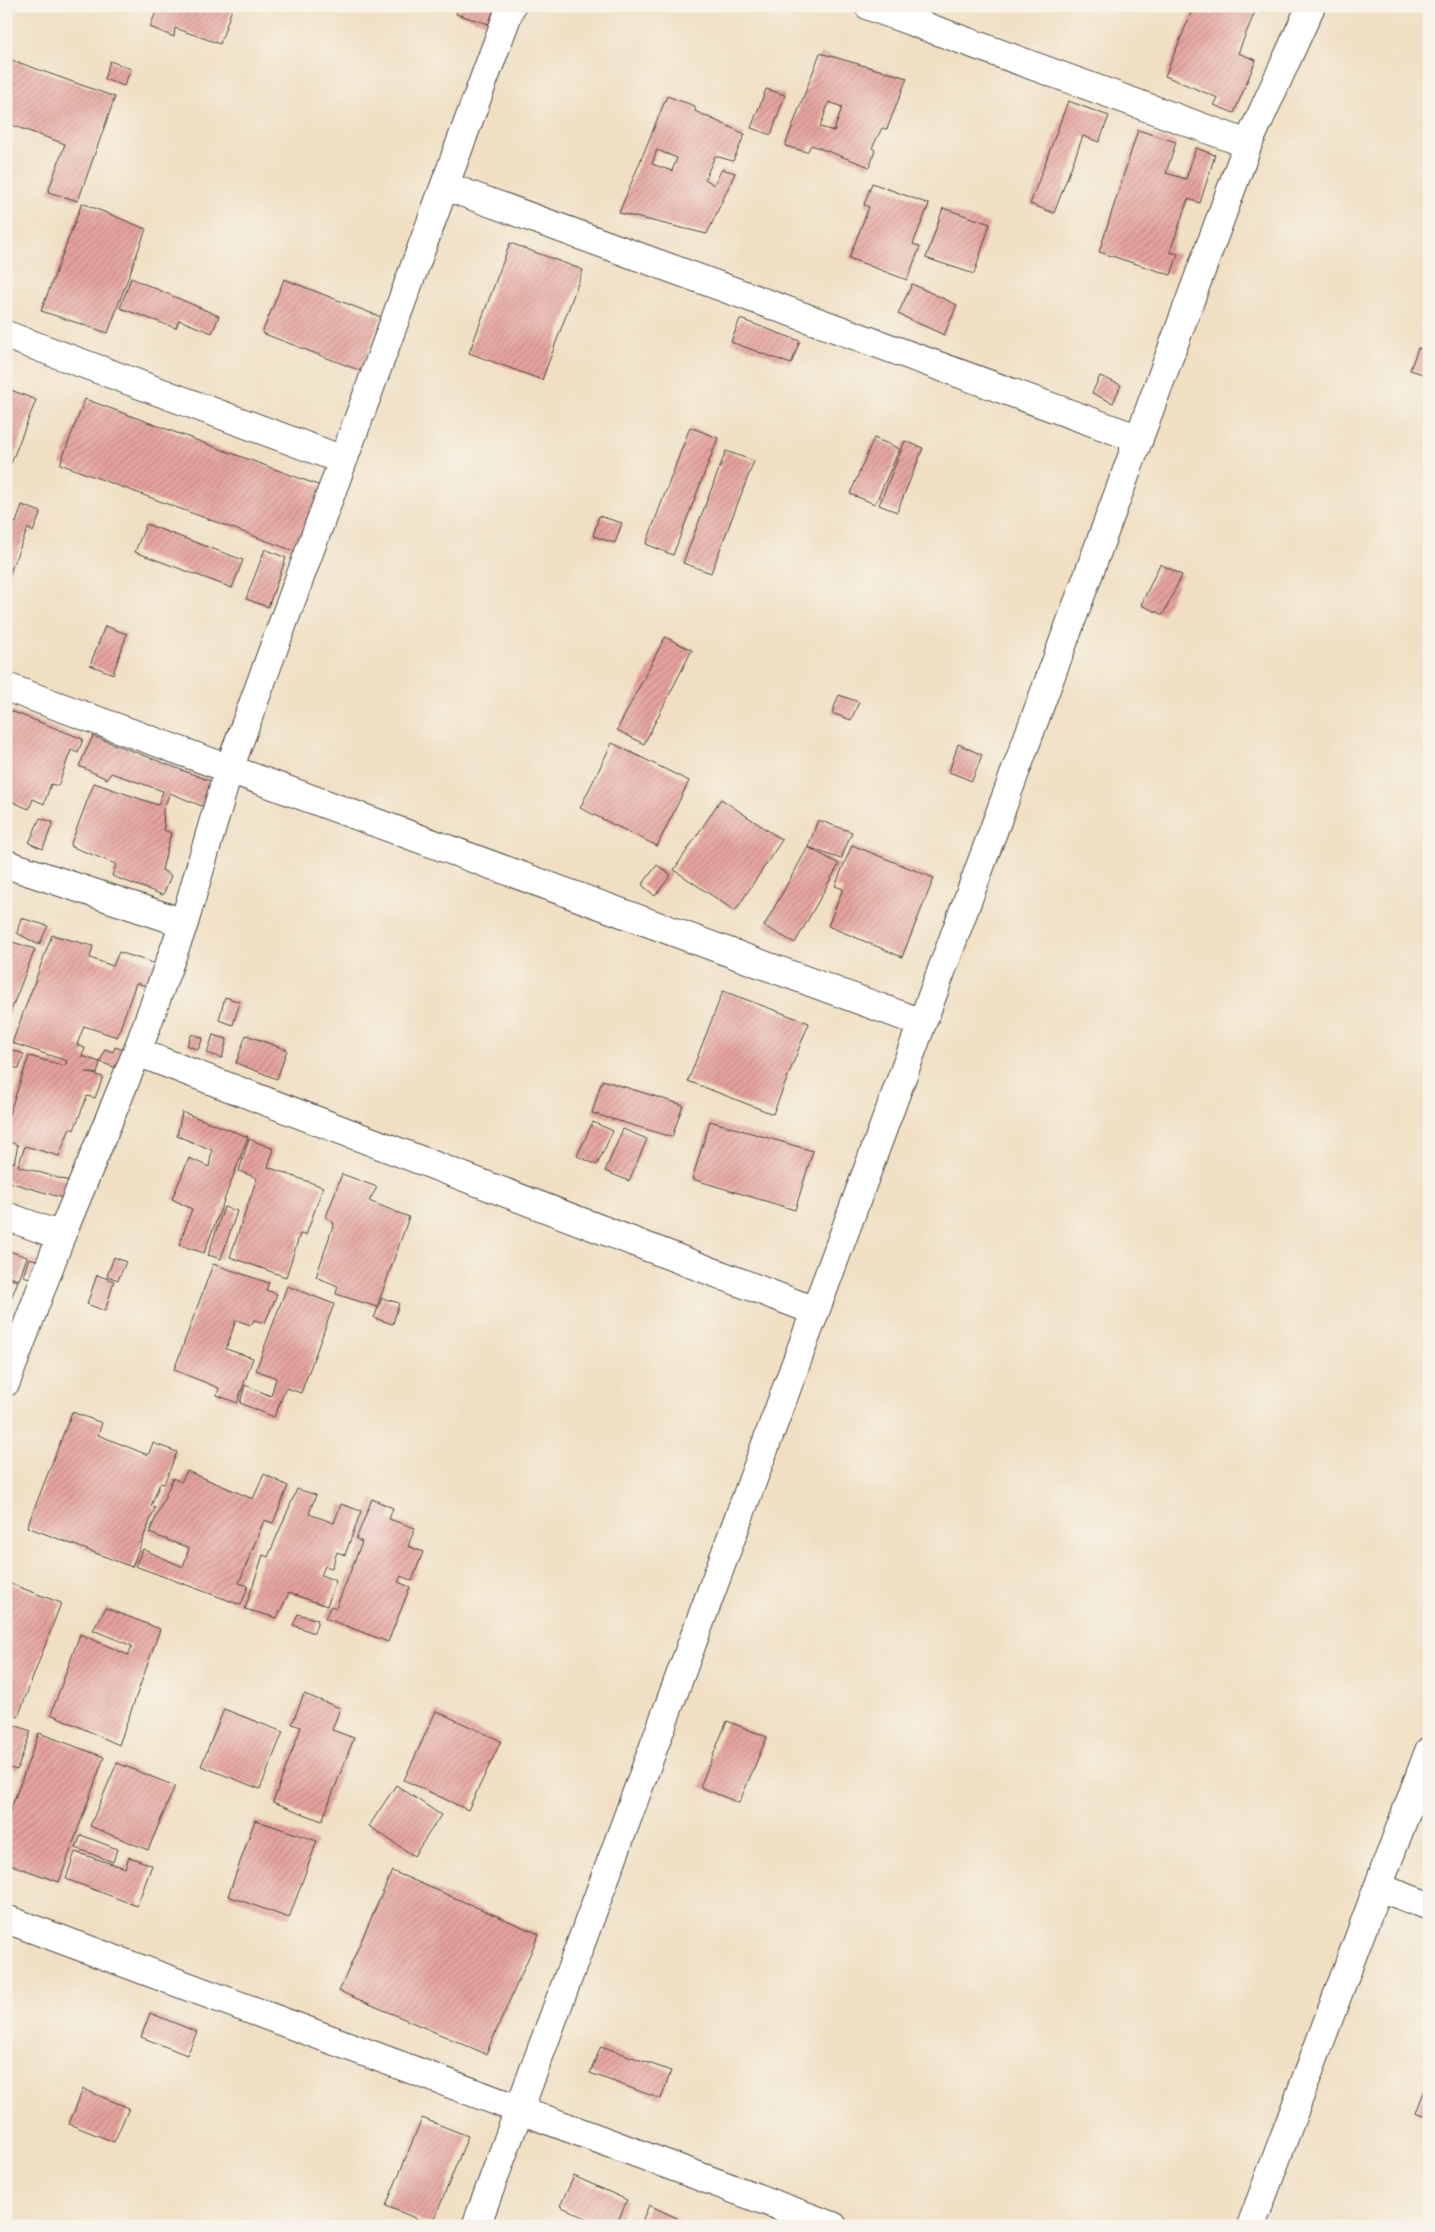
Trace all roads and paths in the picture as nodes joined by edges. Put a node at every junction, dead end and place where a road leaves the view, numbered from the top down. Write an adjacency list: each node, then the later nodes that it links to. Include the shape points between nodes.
1 (511, 6): 5 (street)
2 (869, 6): 4 (street)
3 (1311, 6): 4 (street)
4 (1248, 144): 7 (street)
5 (445, 186): 7 (street); 8 (street)
6 (6, 336): 8 (street)
7 (1139, 440): 13 (street)
8 (343, 460): 10 (street)
9 (6, 687): 10 (street)
10 (229, 769): 12 (street); 13 (street)
11 (6, 864): 12 (street)
12 (184, 923): 14 (street)
13 (922, 1022): 17 (street)
14 (137, 1052): 16 (street); 17 (street)
15 (6, 1216): 16 (street)
16 (61, 1236): 18 (street)
17 (816, 1311): 23 (street)
18 (6, 1382)
19 (1429, 1751): 20 (street)
20 (1378, 1887): 21 (street); 26 (street)
21 (1429, 1906)
22 (6, 1919): 23 (street)
23 (519, 2110): 24 (street); 25 (street)
24 (476, 2226)
25 (833, 2226)
26 (1252, 2226)

